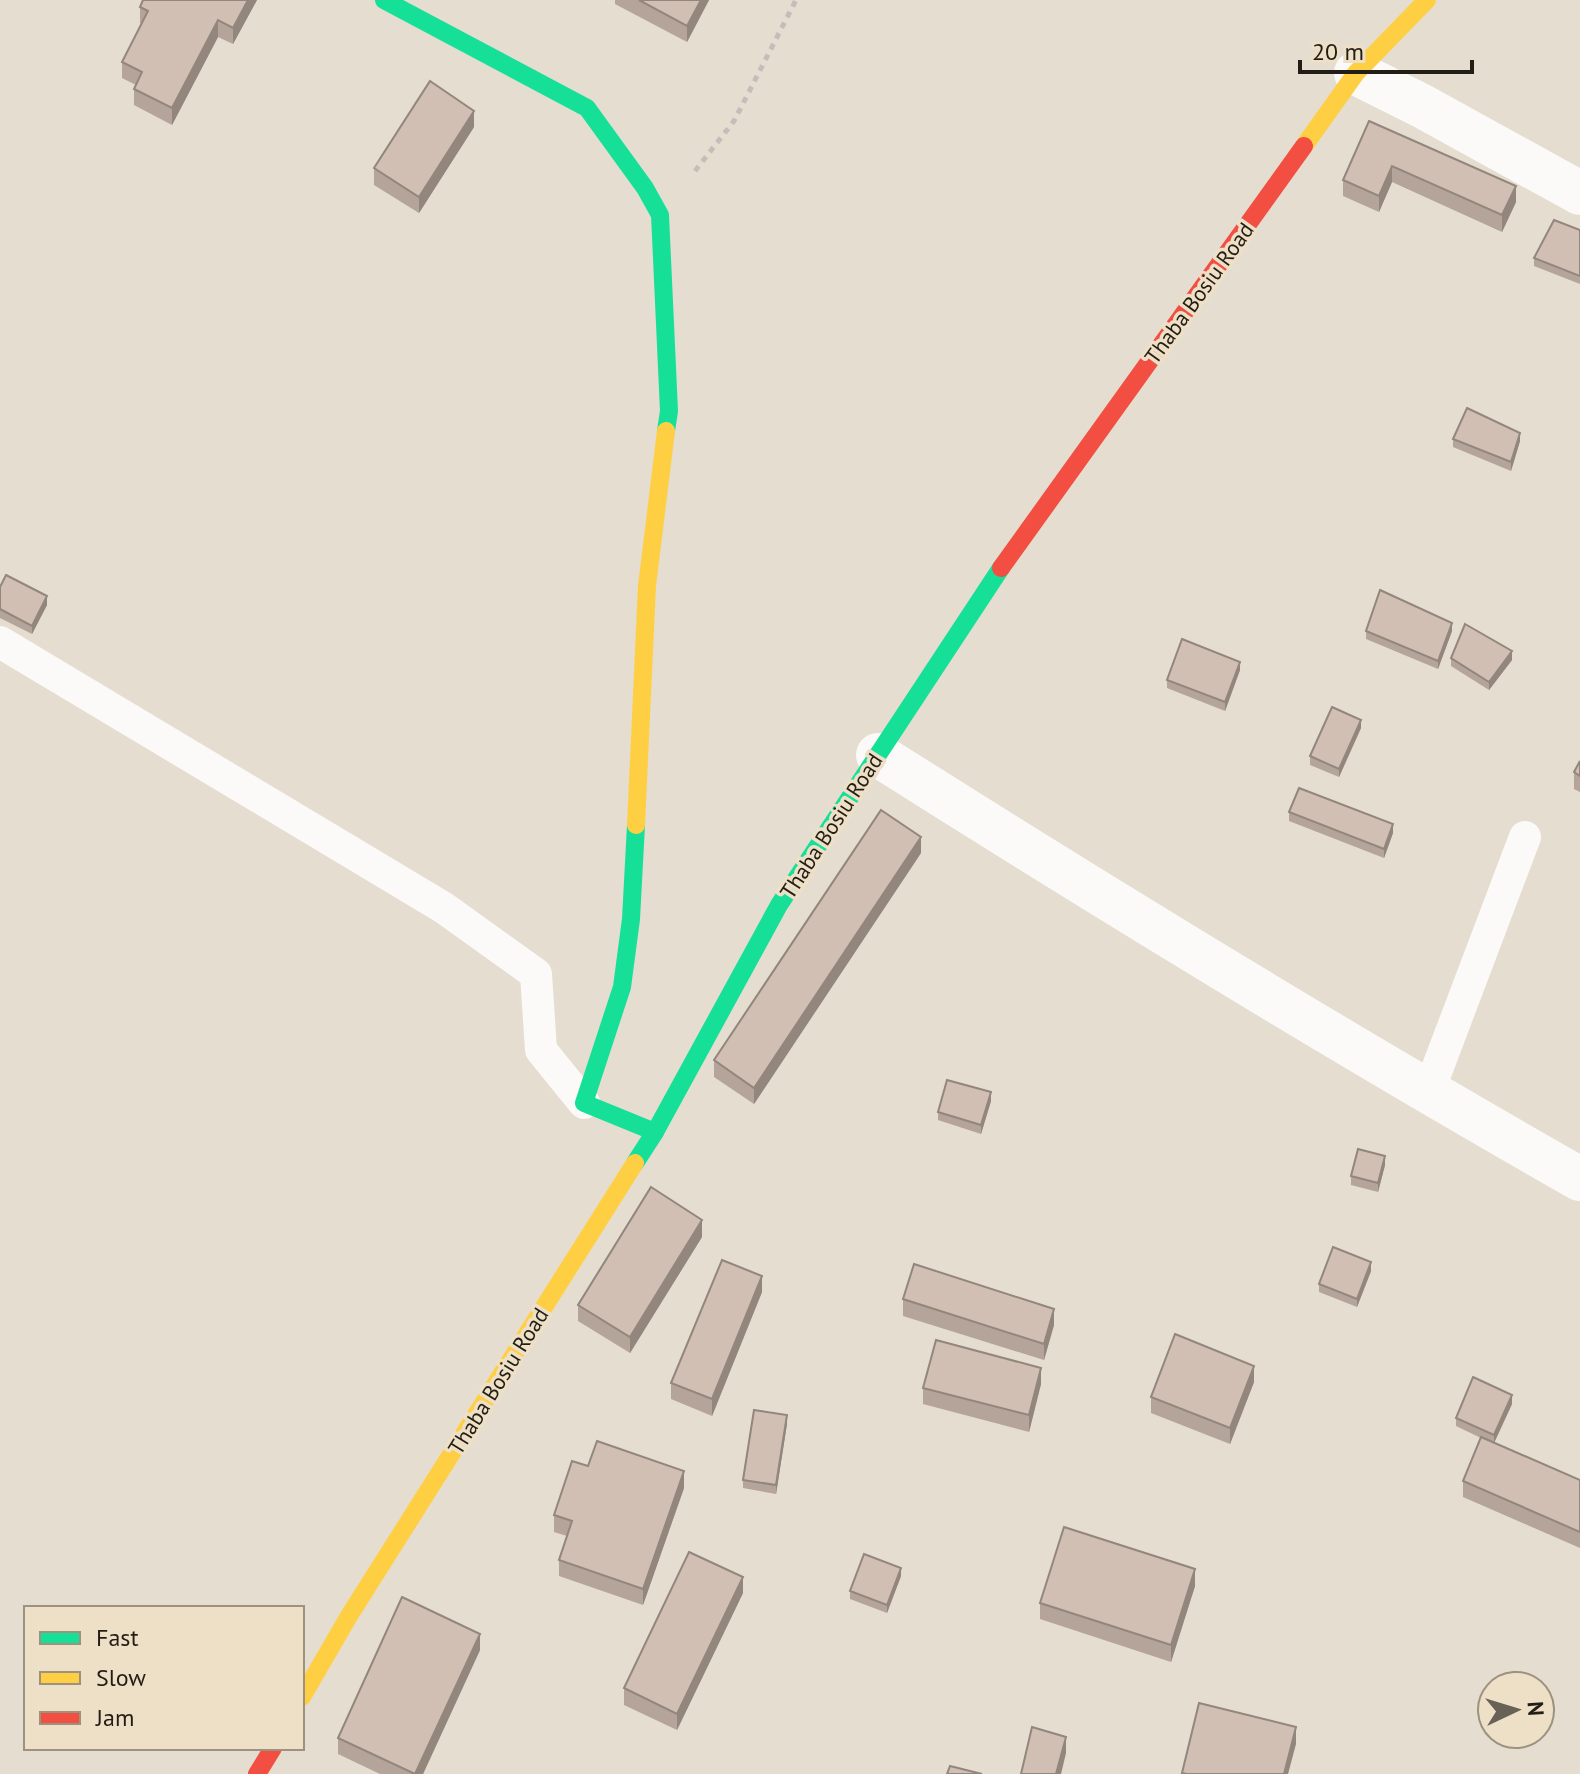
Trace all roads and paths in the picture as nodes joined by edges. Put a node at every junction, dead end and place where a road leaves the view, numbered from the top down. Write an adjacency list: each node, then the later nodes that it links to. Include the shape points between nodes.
1 (384, 0): 6 (street, via 587,108)
2 (796, 0): 6 (path, via 734,121)
3 (1427, 0): 4 (street, Thaba Bosiu Road)
4 (1356, 73): 5 (street); 8 (street, Thaba Bosiu Road, via 995,577)
5 (1580, 193)
6 (660, 215): 11 (street, via 669,411 647,586 631,919 622,987)
7 (0, 642): 11 (lane, via 444,908 536,974 541,1050)
8 (878, 755): 10 (street); 12 (street, Thaba Bosiu Road, via 779,905)
9 (1525, 837): 10 (lane)
10 (1428, 1093): 13 (street)
11 (584, 1103): 12 (street)
12 (655, 1132): 14 (street, Thaba Bosiu Road)
13 (1580, 1179)
14 (304, 1694)

